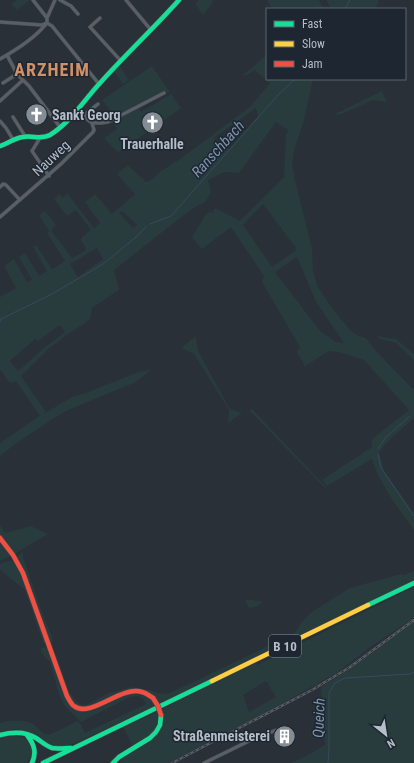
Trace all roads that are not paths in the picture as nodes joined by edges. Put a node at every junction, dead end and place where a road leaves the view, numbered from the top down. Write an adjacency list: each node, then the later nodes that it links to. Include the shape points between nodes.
1 (32, 0): 7 (street)
2 (55, 0): 7 (street)
3 (60, 0): 6 (street, via 71,6)
4 (126, 0): 11 (street)
5 (180, 0): 11 (main road)
6 (78, 14)
7 (47, 18): 10 (street)
8 (100, 18): 14 (street, via 90,27)
9 (0, 22): 10 (street, via 42,25)
10 (47, 23): 12 (street, via 41,31); 18 (street)
11 (151, 30): 14 (main road)
12 (7, 55): 13 (street); 15 (street)
13 (0, 58)
14 (121, 61): 18 (main road)
15 (17, 74): 16 (street); 17 (street)
16 (23, 80): 20 (street); 27 (street)
17 (3, 83)
18 (99, 84): 22 (main road)
19 (164, 93): 26 (street, via 108,122)
20 (0, 101)
21 (98, 104): 23 (street)
22 (79, 109): 23 (street); 27 (main road)
23 (84, 115): 26 (street)
24 (13, 117): 28 (street)
25 (0, 122): 30 (street)
26 (92, 123): 32 (street, Nauweg, via 93,132)
27 (60, 126): 29 (main road, via 50,135)
28 (25, 136): 29 (main road); 30 (main road)
29 (40, 138): 32 (street, via 32,151)
30 (14, 141): 31 (main road)
31 (0, 146)
32 (49, 176): 34 (street, Nauweg)
33 (0, 187): 34 (street, via 6,185)
34 (20, 200): 35 (street, Nauweg)
35 (0, 217)
36 (0, 538): 46 (main road, bridge, via 22,573 71,704 87,709 123,693 134,691 145,693 153,698 158,706 161,721 156,732)
37 (414, 583): 43 (main road, B 10)
38 (283, 728): 41 (street)
39 (25, 733): 40 (main road); 43 (main road, via 51,747); 44 (main road, via 33,741 35,748)
40 (0, 735)
41 (252, 740): 42 (street); 47 (street)
42 (256, 742)
43 (74, 748): 45 (main road, B 10)
44 (32, 763)
45 (43, 763)
46 (113, 763)
47 (204, 763)

